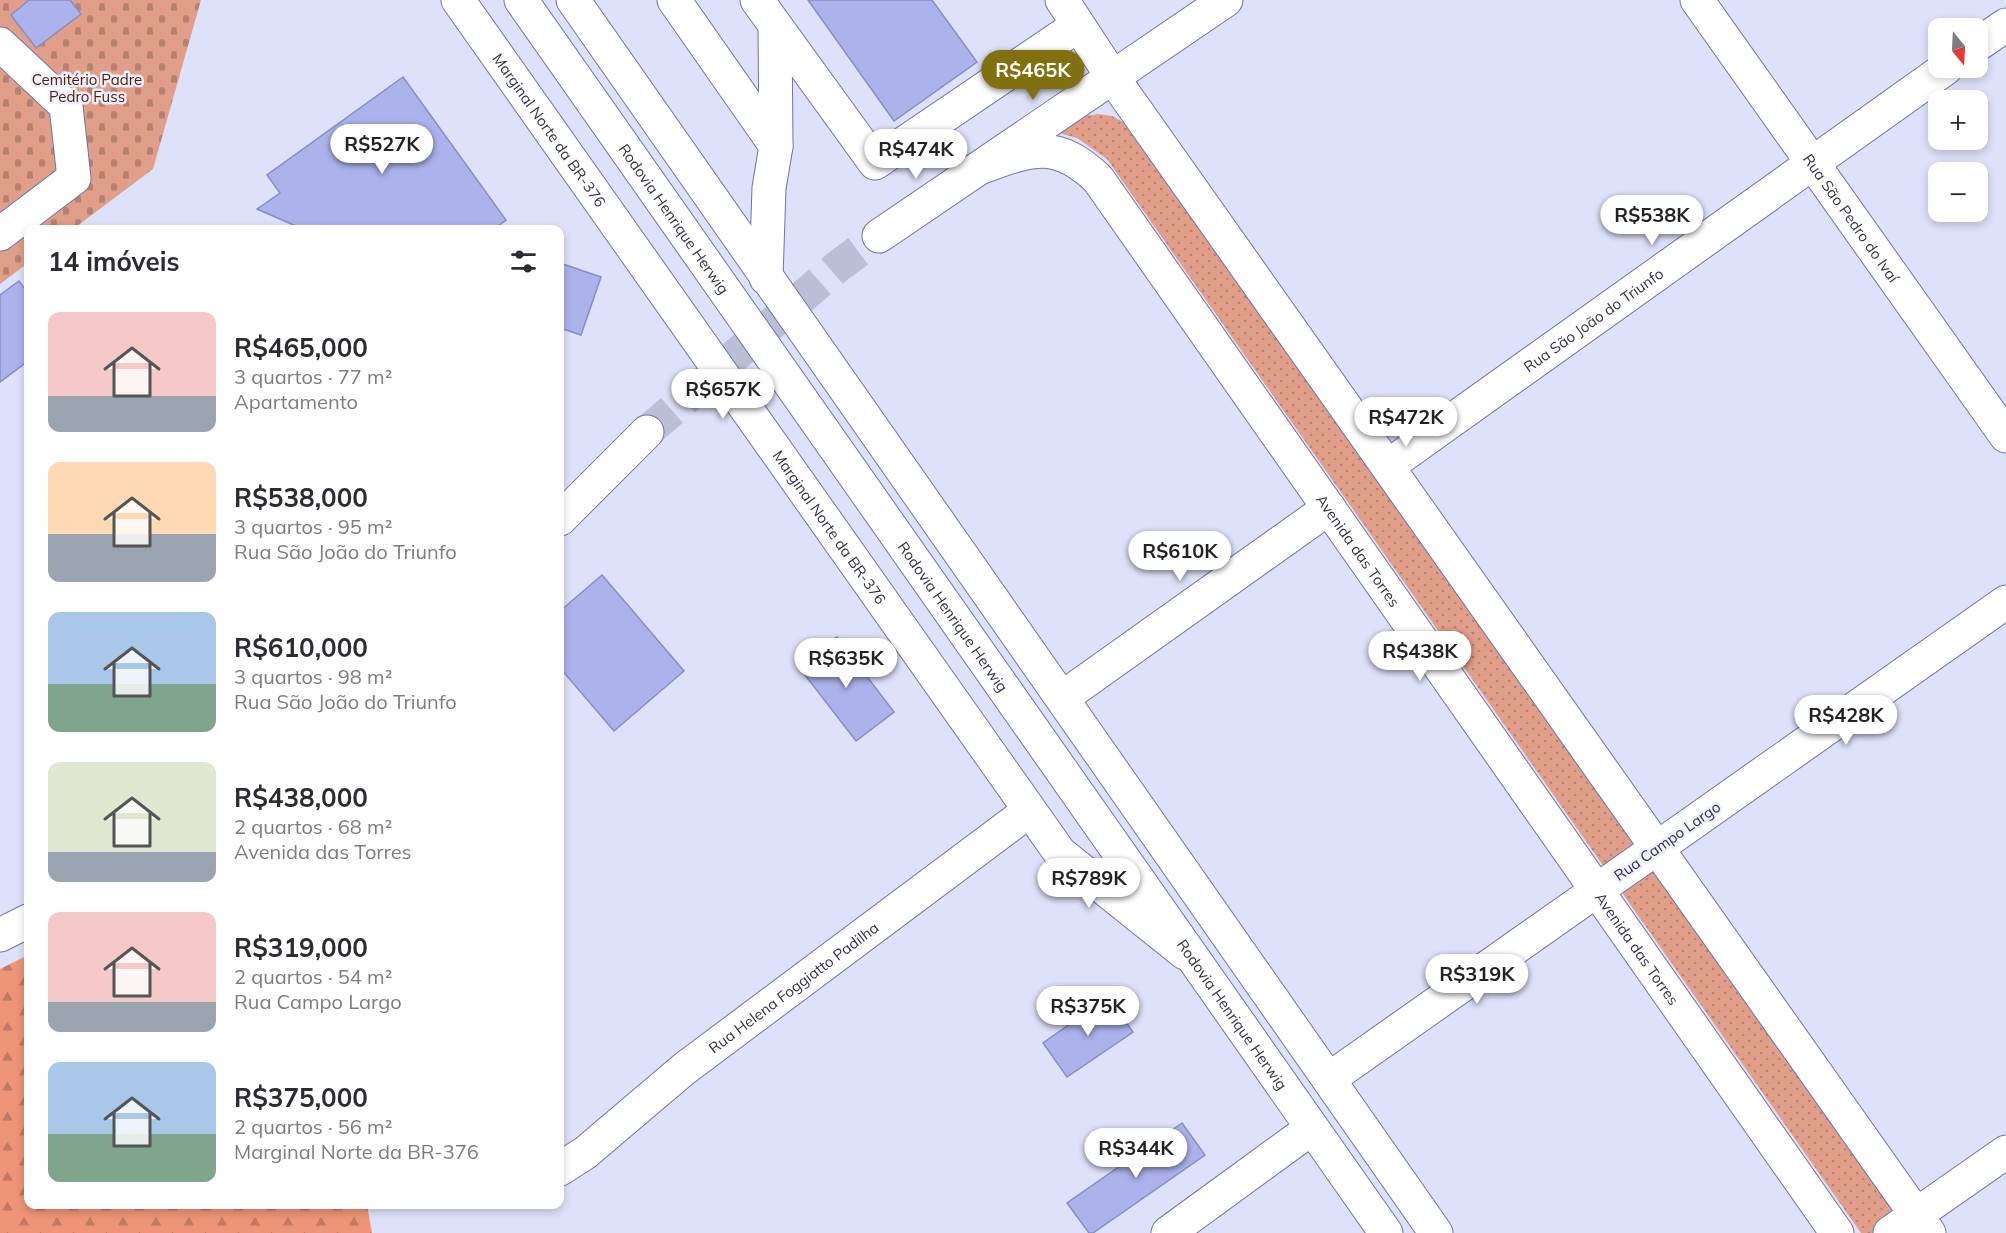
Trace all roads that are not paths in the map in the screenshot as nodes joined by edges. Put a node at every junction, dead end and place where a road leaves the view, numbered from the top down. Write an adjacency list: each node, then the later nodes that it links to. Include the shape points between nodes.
1 (458, 0): 27 (main road, Marginal Norte da BR-376)
2 (521, 0): 32 (main road, Rodovia Henrique Herwig)
3 (573, 0): 19 (main road)
4 (674, 0): 14 (main road)
5 (1226, 0): 12 (main road)
6 (1697, 0): 15 (main road, Rua São Pedro do Ivaí)
7 (765, 8): 8 (main road, via 875,163); 14 (main road)
8 (1070, 13): 12 (main road)
9 (2006, 24): 10 (main road)
10 (1988, 37)
11 (0, 44): 17 (main road, via 66,106 74,178)
12 (1113, 78): 16 (main road); 22 (main road)
13 (1932, 78): 15 (main road, Rua São João do Triunfo)
14 (776, 146): 19 (main road, via 769,188)
15 (1812, 163): 21 (main road, Rua São Pedro do Ivaí); 22 (main road, Rua São João do Triunfo)
16 (982, 167): 18 (main road); 23 (main road, Avenida das Torres, via 1036,151 1062,153 1081,163 1098,179)
17 (0, 234)
18 (879, 236)
19 (766, 278): 26 (main road)
20 (648, 432): 24 (main road)
21 (2006, 436)
22 (1388, 466): 28 (main road)
23 (1329, 508): 26 (main road); 29 (main road, Avenida das Torres)
24 (564, 515)
25 (2006, 602): 28 (main road, Rua Campo Largo)
26 (1062, 698): 33 (main road)
27 (1029, 811): 32 (main road, Marginal Norte da BR-376, via 1060,853); 36 (main road, Rua Helena Foggiatto Padilha, via 684,1068)
28 (1657, 848): 29 (main road, Rua Campo Largo); 37 (main road)
29 (1597, 890): 33 (main road, Rua Campo Largo); 41 (main road, Avenida das Torres)
30 (24, 923): 31 (main road)
31 (0, 935)
32 (1196, 962): 34 (main road, Rodovia Henrique Herwig)
33 (1329, 1079): 40 (main road)
34 (1312, 1128): 38 (main road); 39 (main road, Rodovia Henrique Herwig)
35 (2006, 1152): 37 (main road)
36 (564, 1166)
37 (1912, 1227)
38 (1168, 1233)
39 (1386, 1233)
40 (1436, 1233)
41 (1837, 1233)

